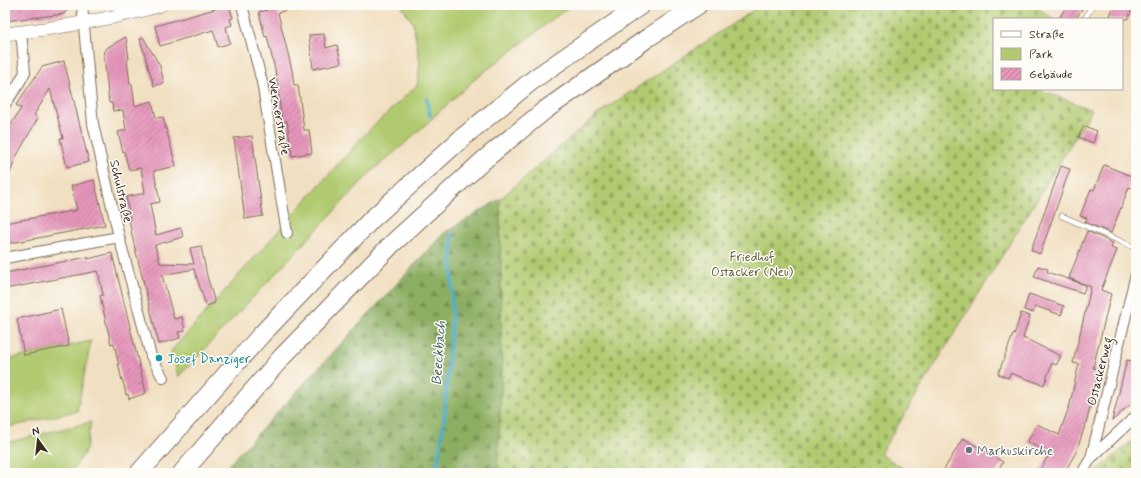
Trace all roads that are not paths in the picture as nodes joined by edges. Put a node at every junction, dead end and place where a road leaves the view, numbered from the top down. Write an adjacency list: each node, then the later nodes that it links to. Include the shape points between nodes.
1 (82, 5): 8 (street, Schulstraße)
2 (161, 5): 8 (street)
3 (242, 5): 13 (street, Wernerstraße, via 262,82)
4 (640, 5): 21 (highway, via 534,79 463,137 372,219 261,335)
5 (698, 5): 22 (highway, via 545,110 485,159 394,243 288,352)
6 (1092, 5): 7 (lane)
7 (1086, 18)
8 (84, 23): 9 (street); 14 (street, Schulstraße, via 93,124)
9 (21, 32): 10 (street); 11 (street, via 25,72)
10 (5, 34)
11 (5, 104)
12 (1062, 216): 15 (lane)
13 (287, 233)
14 (119, 237): 16 (street); 18 (street, Schulstraße, via 151,356)
15 (1136, 248)
16 (5, 258)
17 (1136, 274): 20 (street, Ostackerweg)
18 (163, 378)
19 (1136, 416): 20 (street)
20 (1091, 458): 23 (street, Ostackerweg)
21 (139, 473)
22 (182, 473)
23 (1082, 473)

